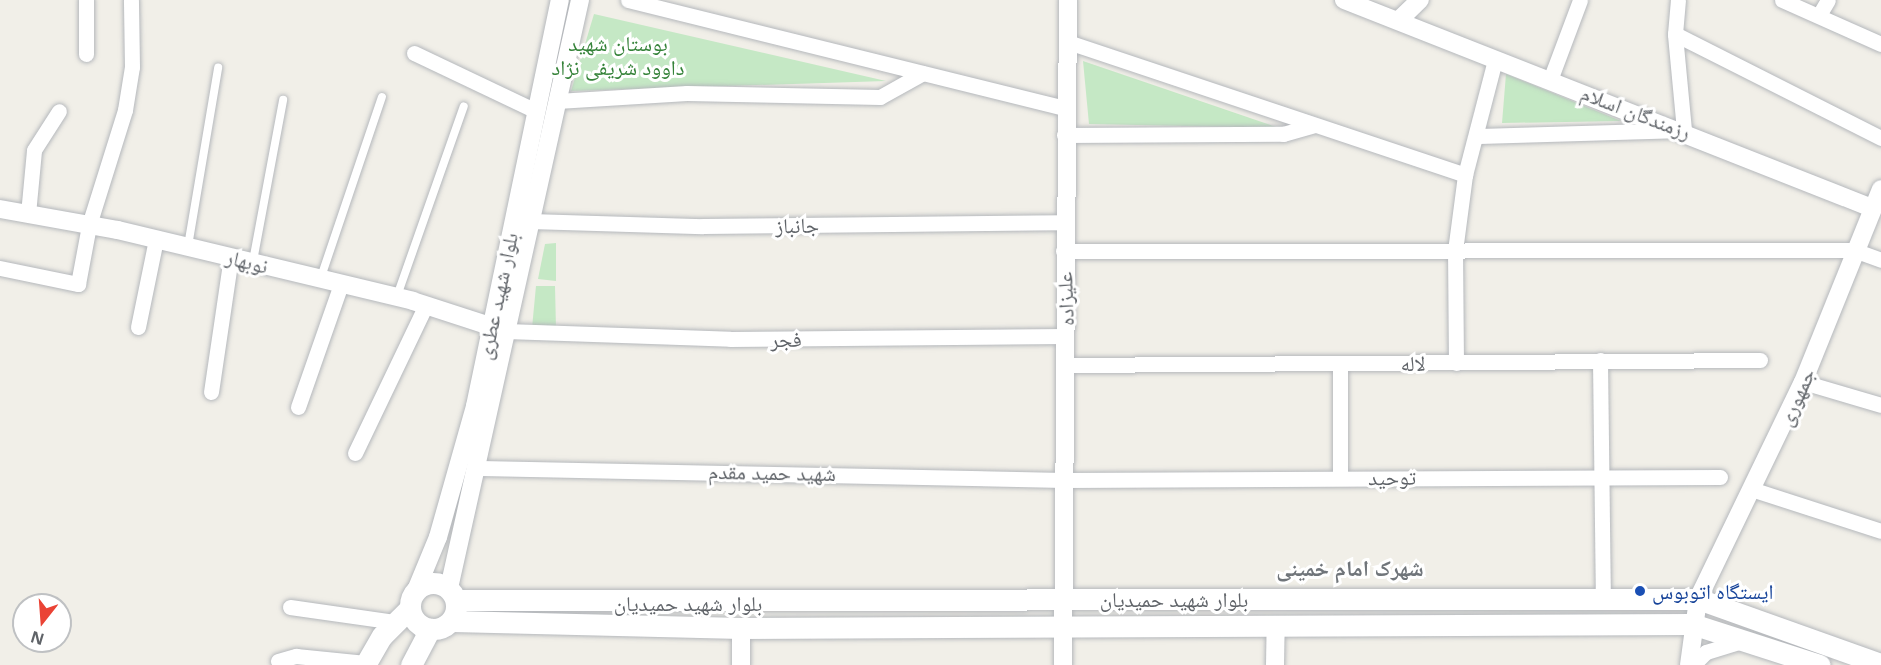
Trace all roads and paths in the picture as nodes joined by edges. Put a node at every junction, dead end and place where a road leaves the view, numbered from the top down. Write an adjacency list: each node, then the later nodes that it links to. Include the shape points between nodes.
1 (86, 0): 20 (street)
2 (131, 0): 44 (street, via 132,67 125,110)
3 (560, 0): 31 (street, بلوار شهید عطری)
4 (580, 0): 27 (street, بلوار شهید عطری)
5 (628, 0): 23 (street)
6 (1068, 0): 17 (street, علیزاده)
7 (1344, 0): 15 (street, رزمندگان اسلام)
8 (1370, 0): 15 (street, رزمندگان اسلام)
9 (1420, 0): 15 (street)
10 (1581, 0): 24 (street)
11 (1678, 0): 16 (street)
12 (1782, 0): 14 (street)
13 (1827, 0): 14 (street)
14 (1819, 15): 18 (street)
15 (1399, 20): 21 (street, رزمندگان اسلام)
16 (1675, 34): 33 (street); 36 (street)
17 (1068, 42): 29 (street, علیزاده); 32 (street)
18 (1881, 44)
19 (414, 53): 31 (street)
20 (87, 54)
21 (1495, 60): 24 (street, رزمندگان اسلام); 35 (street)
22 (218, 68): 46 (lane)
23 (923, 73): 27 (street, via 880,97 687,93); 29 (street)
24 (1550, 80): 33 (street, رزمندگان اسلام)
25 (382, 98): 54 (lane)
26 (283, 100): 52 (lane)
27 (557, 101): 42 (street, بلوار شهید عطری)
28 (464, 105): 56 (lane)
29 (1065, 108): 34 (street, علیزاده)
30 (59, 111): 41 (street, via 34,150)
31 (536, 111): 59 (street, بلوار شهید عطری)
32 (1314, 125): 34 (street, via 1283,134); 37 (street)
33 (1684, 130): 35 (street); 39 (street, رزمندگان اسلام)
34 (1064, 135): 43 (street, علیزاده)
35 (1478, 136): 37 (street)
36 (1881, 138)
37 (1465, 175): 49 (street)
38 (1881, 191): 39 (street, جمهوری)
39 (1872, 208): 47 (street, جمهوری)
40 (0, 209): 41 (street, نوبهار)
41 (28, 214): 44 (street, نوبهار)
42 (530, 221): 43 (street, جانباز, via 703,226); 59 (street, بلوار شهید عطری)
43 (1064, 222): 48 (street, علیزاده)
44 (89, 225): 45 (street, نوبهار); 53 (street, via 78,284)
45 (156, 239): 46 (street, نوبهار); 58 (street)
46 (188, 247): 50 (street, نوبهار)
47 (1854, 250): 49 (street); 51 (street); 66 (street, جمهوری)
48 (1063, 251): 49 (street); 60 (street, علیزاده)
49 (1455, 251): 63 (street)
50 (231, 257): 52 (street, نوبهار); 67 (street)
51 (1881, 260)
52 (253, 262): 54 (street, نوبهار)
53 (0, 268)
54 (320, 279): 55 (street, نوبهار)
55 (341, 284): 56 (street, نوبهار); 69 (street)
56 (397, 297): 57 (street, نوبهار)
57 (426, 305): 59 (street, نوبهار); 70 (street)
58 (138, 327)
59 (499, 329): 60 (street, فجر, via 730,339); 71 (street, بلوار شهید عطری); 78 (street, بلوار شهید عطری, via 458,474)
60 (1066, 336): 64 (street, علیزاده)
61 (1600, 360): 62 (street, لاله); 63 (street, لاله); 72 (street)
62 (1760, 360)
63 (1456, 363): 65 (street, لاله)
64 (1066, 364): 65 (street, لاله); 75 (street, علیزاده)
65 (1340, 364): 74 (street)
66 (1803, 382): 68 (street); 76 (street, جمهوری)
67 (211, 392)
68 (1881, 405)
69 (298, 406)
70 (355, 453)
71 (480, 468): 75 (street, شهید حمید مقدم); 79 (street, بلوار شهید عطری)
72 (1604, 474): 73 (street, توحید); 74 (street, توحید); 82 (street)
73 (1720, 477)
74 (1340, 478): 75 (street, توحید)
75 (1064, 480): 81 (street, علیزاده)
76 (1754, 490): 77 (street); 83 (street, جمهوری)
77 (1881, 531)
78 (417, 588): 79 (main road, via 435,583); 87 (main road)
79 (453, 594): 85 (main road, بلوار شهید حمیدیان); 88 (main road)
80 (1277, 598): 81 (main road, بلوار شهید حمیدیان); 84 (main road, بلوار شهید حمیدیان); 91 (main road)
81 (1063, 599): 85 (main road, بلوار شهید حمیدیان); 90 (street, علیزاده)
82 (1603, 599): 83 (main road, بلوار شهید حمیدیان); 84 (main road, بلوار شهید حمیدیان)
83 (1698, 599): 89 (street, جمهوری); 99 (main road, بلوار شهید حمیدیان)
84 (1489, 600): 92 (main road)
85 (839, 603): 94 (main road)
86 (290, 608): 87 (street)
87 (403, 616): 95 (main road); 98 (main road)
88 (452, 621): 93 (main road, بلوار شهید حمیدیان); 95 (main road)
89 (1692, 624): 92 (main road, بلوار شهید حمیدیان); 96 (main road, بلوار شهید حمیدیان); 104 (street)
90 (1063, 625): 91 (main road, بلوار شهید حمیدیان); 94 (main road, بلوار شهید حمیدیان); 102 (street, علیزاده)
91 (1276, 626): 92 (main road, بلوار شهید حمیدیان); 103 (street)
92 (1491, 626)
93 (741, 628): 94 (main road, بلوار شهید حمیدیان); 101 (street)
94 (841, 628)
95 (430, 629): 100 (main road)
96 (1744, 641): 104 (street, via 1706,652); 105 (main road, بلوار شهید حمیدیان)
97 (278, 661): 98 (street, via 296,656)
98 (366, 664)
99 (1881, 664)
100 (411, 665)
101 (741, 665)
102 (1063, 665)
103 (1275, 665)
104 (1691, 665)
105 (1821, 665)

